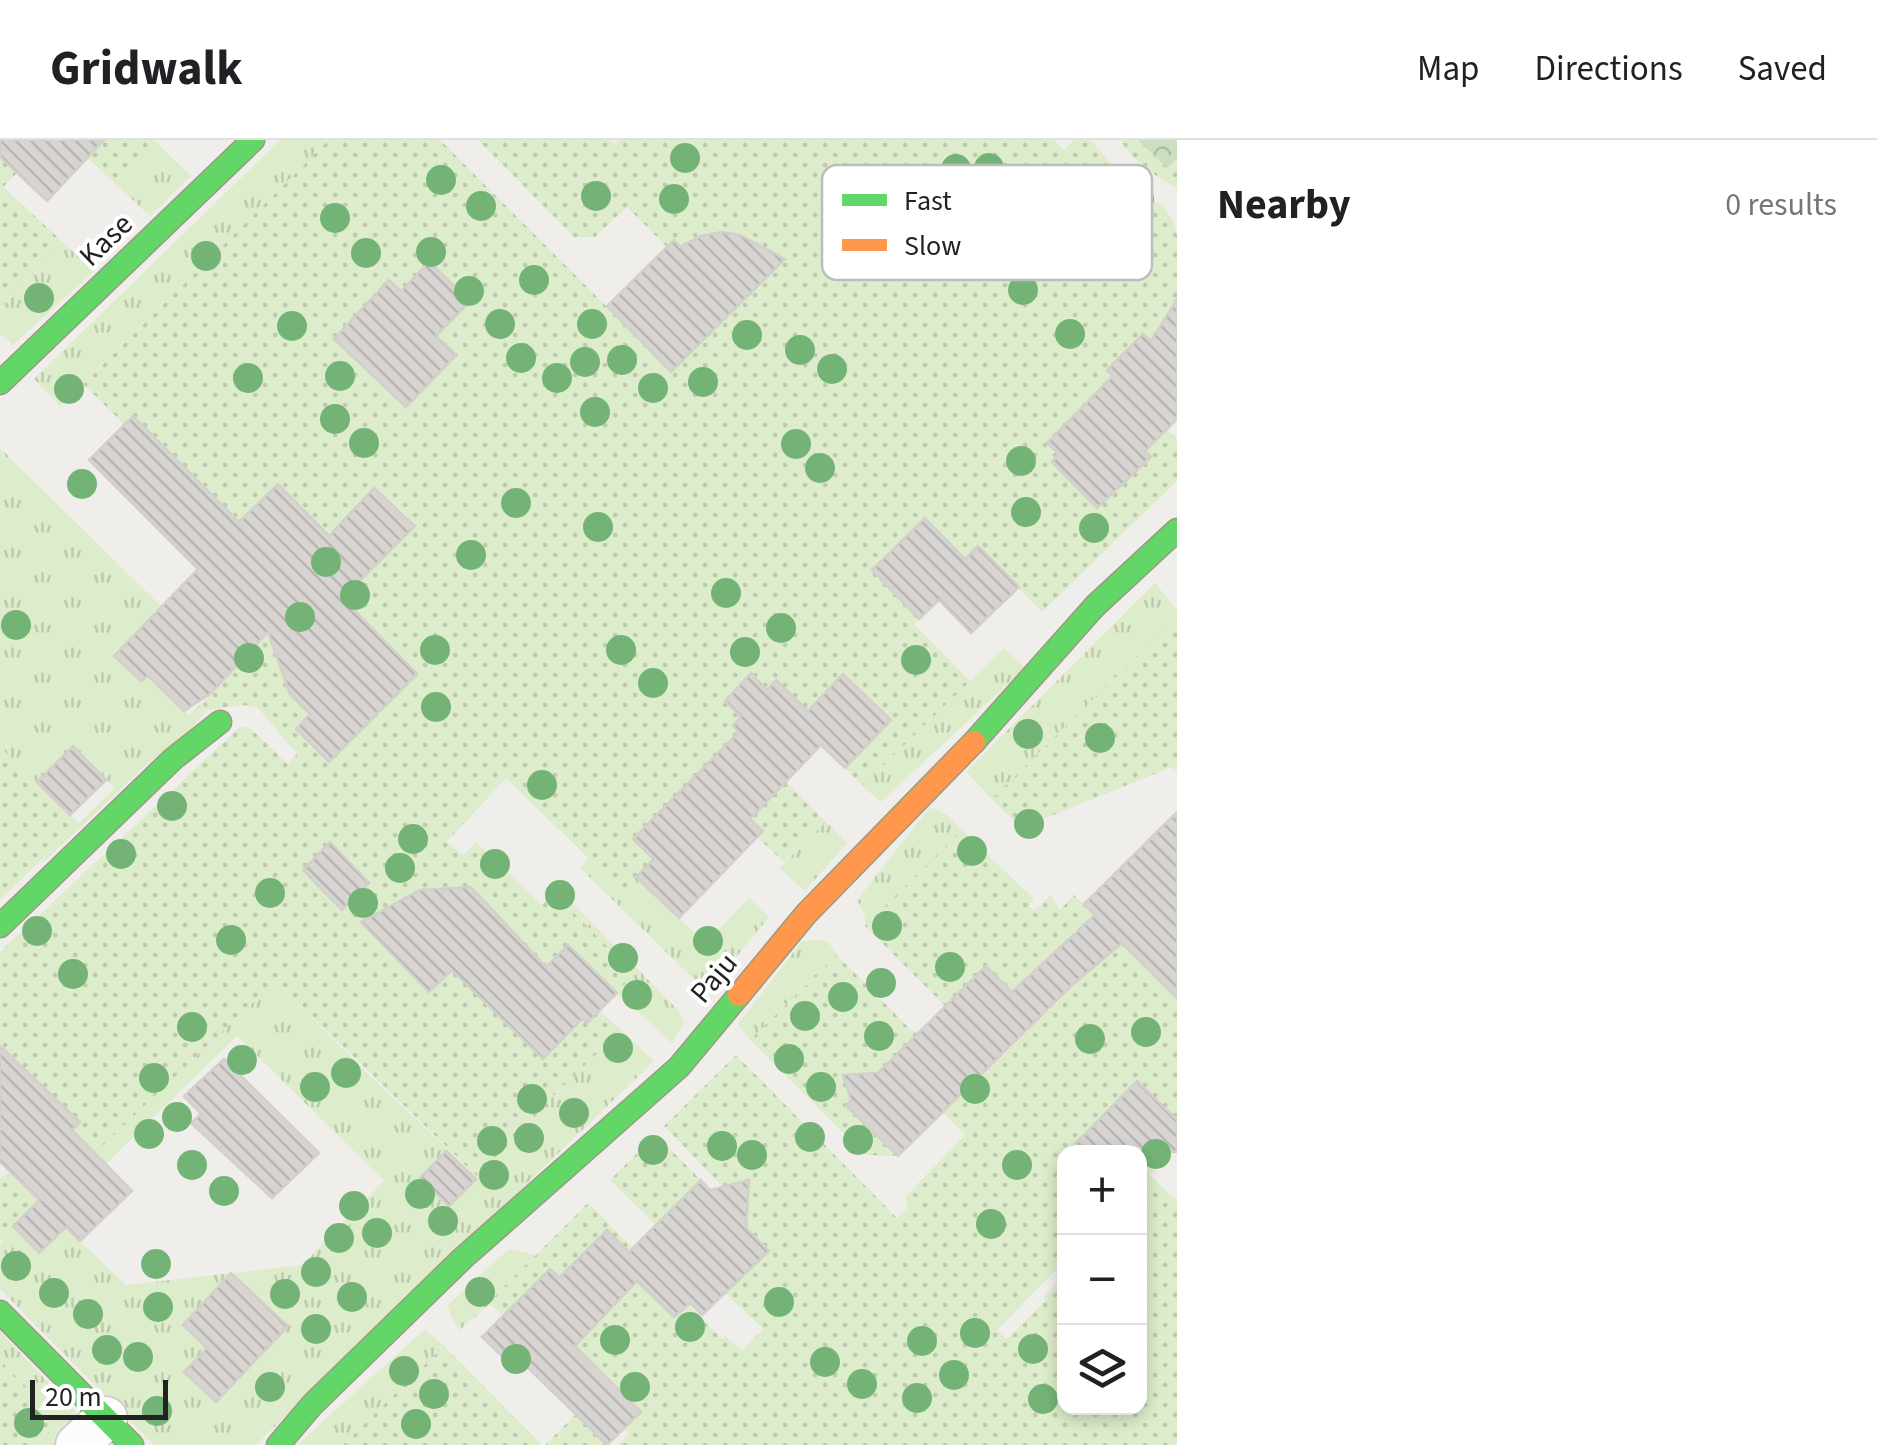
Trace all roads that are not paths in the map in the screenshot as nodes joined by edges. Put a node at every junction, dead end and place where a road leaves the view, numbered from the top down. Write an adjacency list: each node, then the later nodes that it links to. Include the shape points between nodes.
1 (253, 140): 2 (street, Kase)
2 (0, 383)
3 (1177, 530): 8 (street, Paju, via 1095,606 992,724 806,914 679,1067 464,1258)
4 (220, 722): 5 (street)
5 (0, 926)
6 (0, 1312): 7 (street)
7 (105, 1436)
8 (278, 1445)

